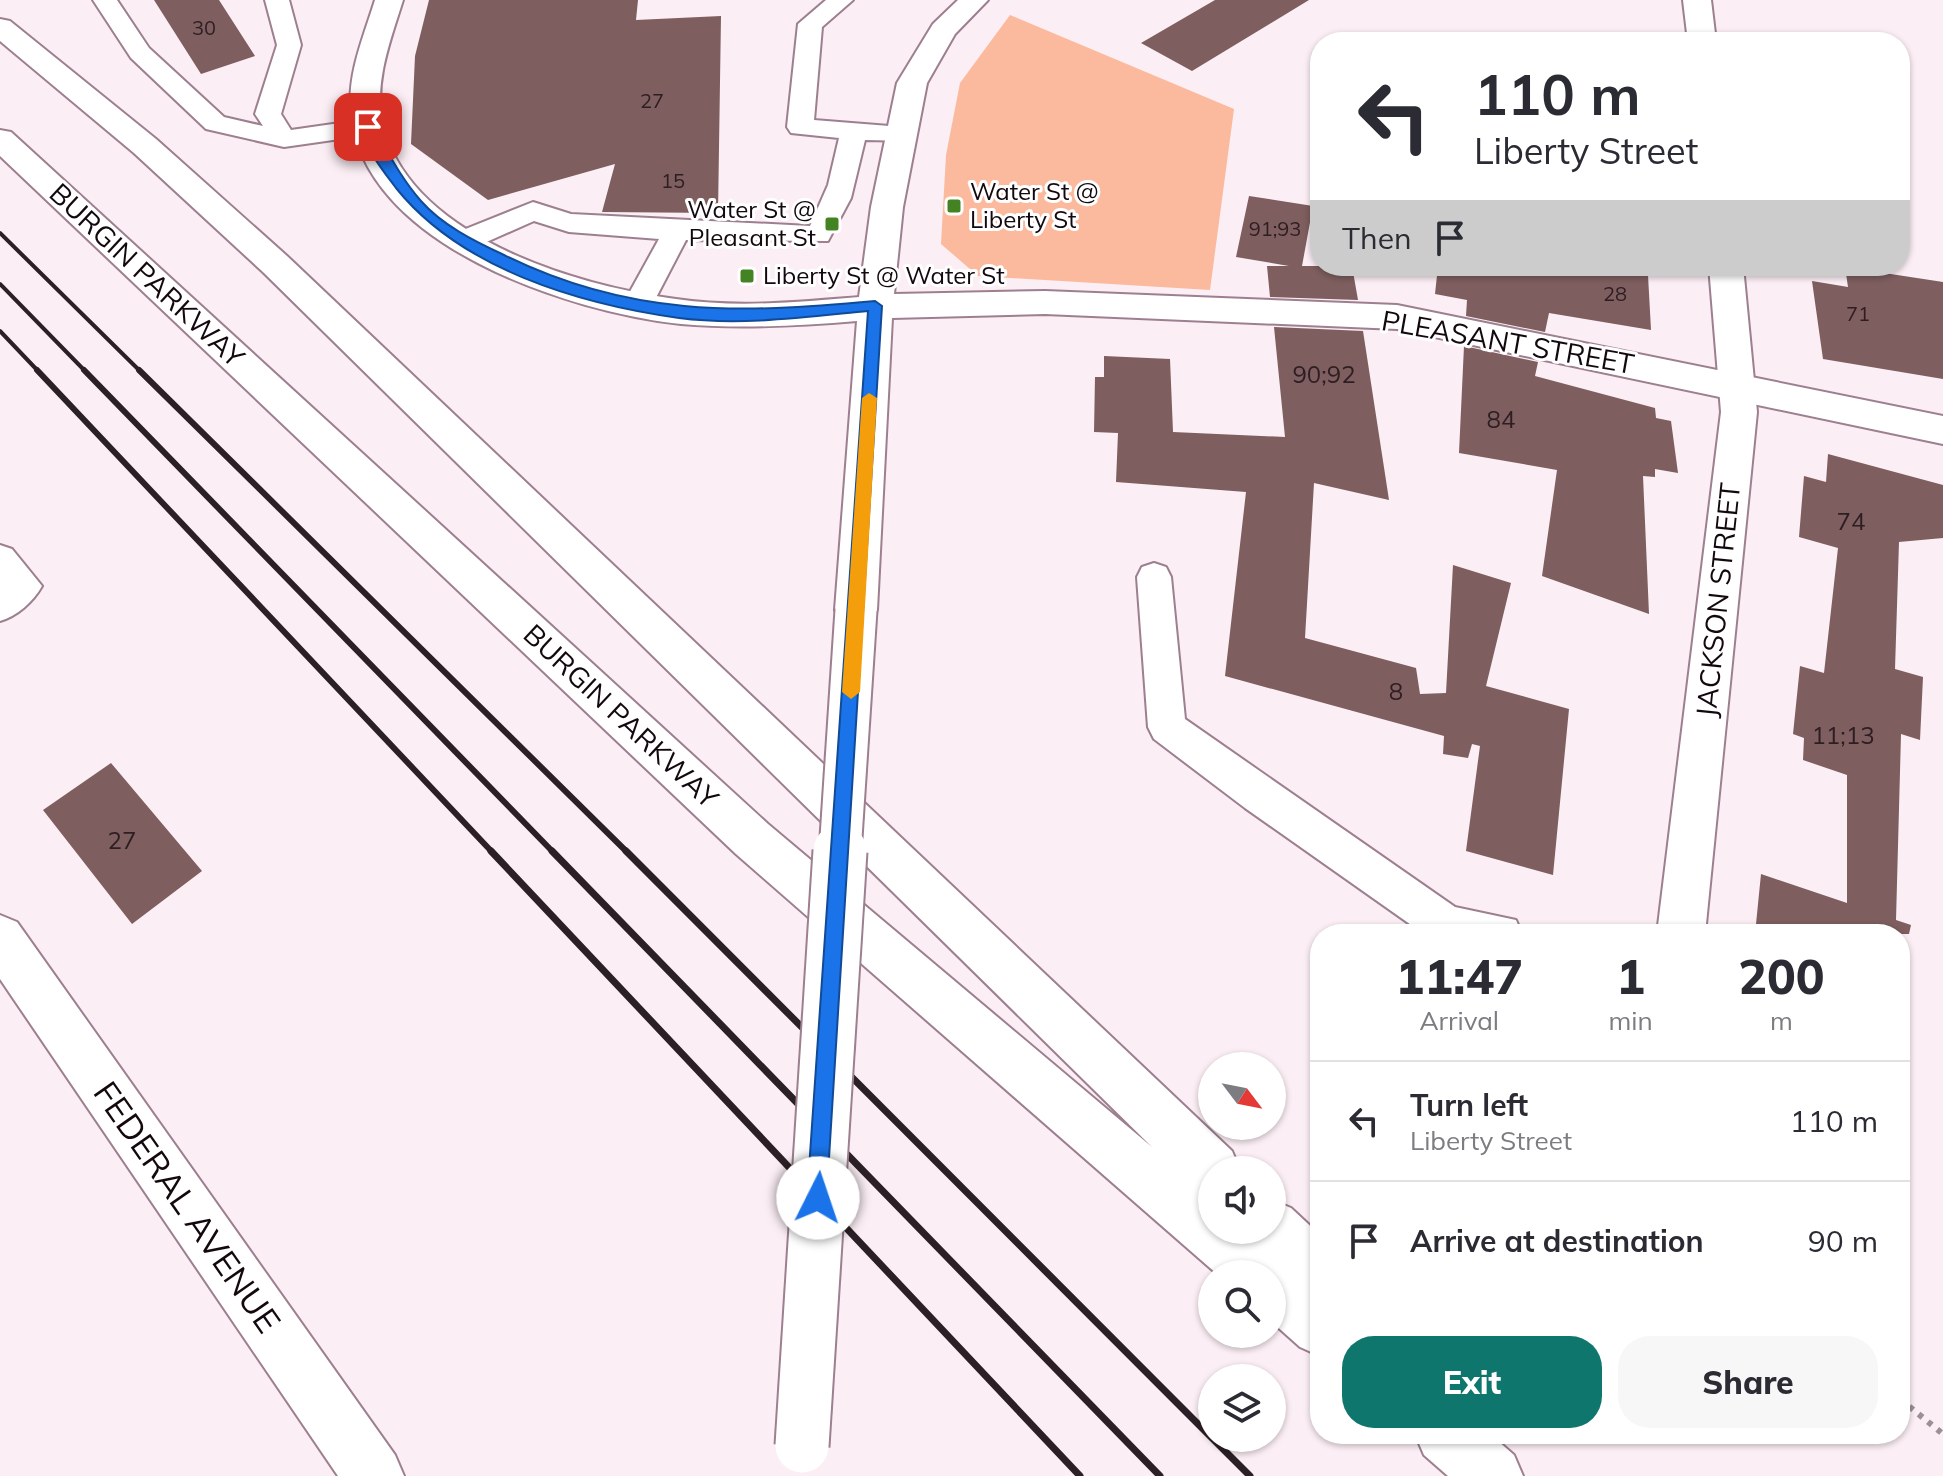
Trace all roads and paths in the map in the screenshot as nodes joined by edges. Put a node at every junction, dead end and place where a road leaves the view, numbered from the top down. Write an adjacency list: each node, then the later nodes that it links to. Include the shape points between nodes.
1 (0, 0): 10 (main road)
2 (105, 0): 15 (lane, via 140,53 215,123)
3 (277, 0): 15 (lane, via 289,45 268,114)
4 (389, 0): 11 (main road, via 366,83)
5 (841, 0): 12 (lane, via 810,24 800,127)
6 (974, 0): 13 (main road, via 930,49 912,83)
7 (1697, 0): 9 (main road)
8 (0, 27): 10 (main road)
9 (1701, 32)
10 (42, 62): 29 (main road, via 145,146 275,264)
11 (368, 127): 15 (lane); 17 (main road, PLEASANT STREET, via 400,186)
12 (853, 131): 13 (lane); 16 (lane, via 847,176 818,235)
13 (902, 135): 20 (main road)
14 (0, 139): 31 (main road, BURGIN PARKWAY, via 752,839)
15 (284, 139)
16 (677, 231): 17 (lane, via 569,223 533,211); 19 (lane)
17 (463, 241): 19 (main road, PLEASANT STREET, via 544,281)
18 (1727, 276): 21 (main road, JACKSON STREET)
19 (637, 306): 20 (main road, PLEASANT STREET, via 723,315)
20 (875, 306): 21 (main road, PLEASANT STREET, via 995,302 1397,317); 39 (main road, bridge)
21 (1739, 387): 22 (main road, PLEASANT STREET); 27 (main road, JACKSON STREET)
22 (1943, 430)
23 (0, 559): 25 (lane, via 24,586)
24 (1154, 577): 26 (lane, via 1167,727)
25 (0, 607)
26 (1444, 924)
27 (1682, 924)
28 (0, 938): 40 (main road, FEDERAL AVENUE)
29 (1199, 1156)
30 (1286, 1241): 32 (main road)
31 (1243, 1260)
32 (1310, 1264)
33 (1286, 1297): 34 (main road)
34 (1310, 1318)
35 (1910, 1407): 36 (path)
36 (1943, 1434)
37 (1456, 1444): 41 (main road)
38 (1496, 1444): 42 (main road)
39 (801, 1461)
40 (374, 1476)
41 (1493, 1476)
42 (1529, 1476)

